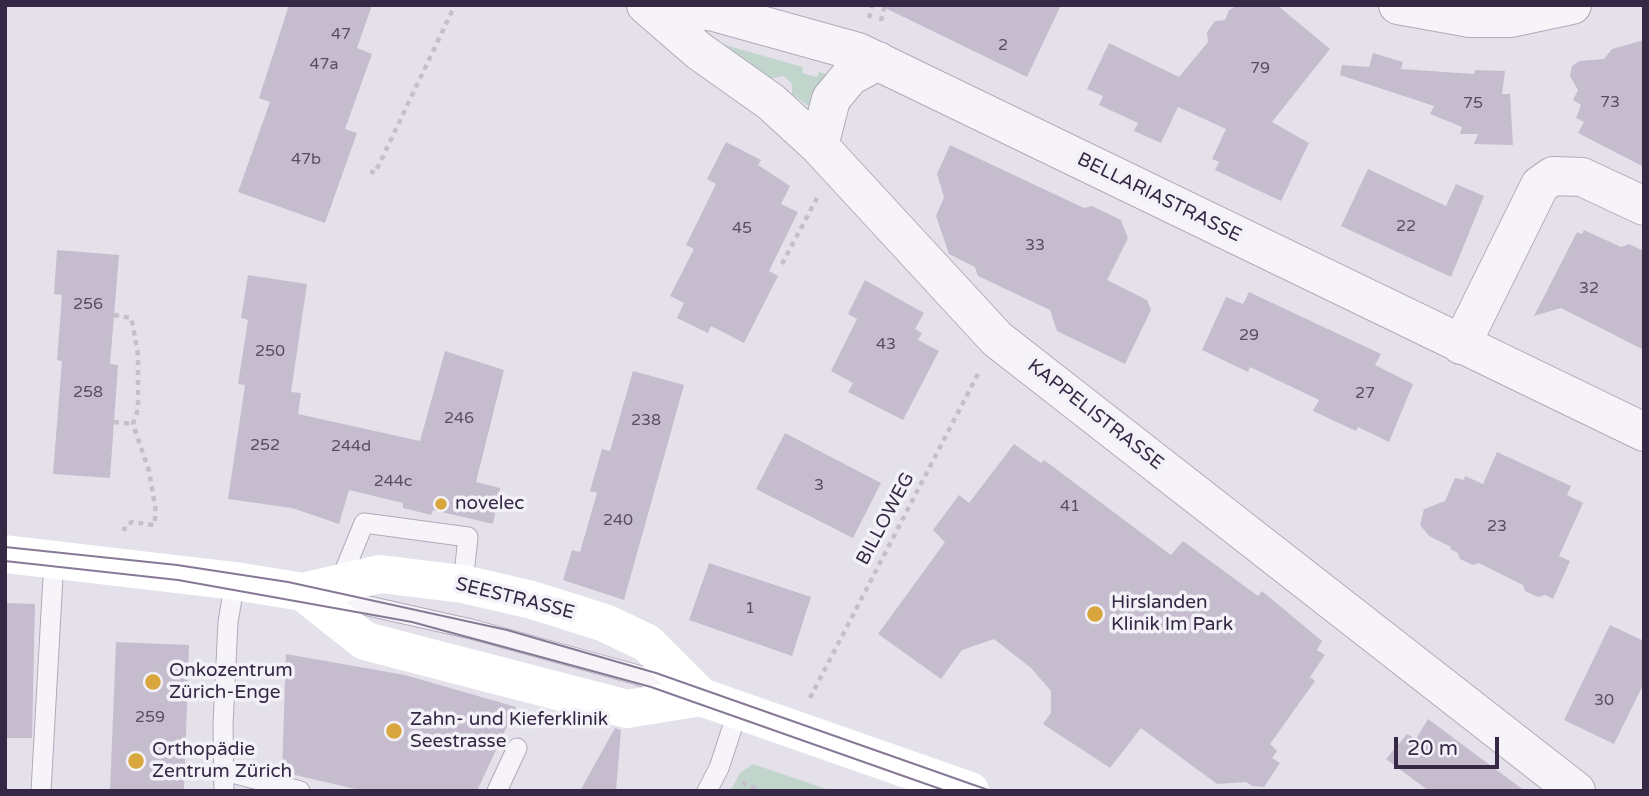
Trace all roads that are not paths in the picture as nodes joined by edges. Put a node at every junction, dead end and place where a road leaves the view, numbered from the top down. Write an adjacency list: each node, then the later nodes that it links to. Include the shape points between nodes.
1 (646, 5): 6 (street, KAPPELISTRASSE, via 699,51 771,102)
2 (660, 5): 5 (street, BELLARIASTRASSE, via 714,12)
3 (1398, 5): 4 (street, via 1470,18 1511,18)
4 (1572, 5)
5 (878, 61): 6 (street, via 850,76 831,99); 8 (street, BELLARIASTRASSE)
6 (819, 146): 26 (street, KAPPELISTRASSE, via 997,339)
7 (1644, 206): 8 (street, via 1582,177 1553,176 1540,185)
8 (1461, 345): 9 (street, BELLARIASTRASSE)
9 (1644, 432)
10 (5, 554): 11 (street, SEESTRASSE)
11 (54, 559): 12 (street, SEESTRASSE); 20 (lane)
12 (235, 581): 15 (street, SEESTRASSE); 19 (lane, via 228,622)
13 (339, 584): 14 (street, SEESTRASSE, via 380,574); 14 (lane, via 364,523 468,537); 15 (street, SEESTRASSE)
14 (463, 584): 16 (street, SEESTRASSE, via 605,623 647,643)
15 (303, 593): 16 (street, SEESTRASSE, via 366,641 627,709)
16 (701, 697): 17 (street, SEESTRASSE)
17 (738, 710): 24 (lane); 25 (street, SEESTRASSE)
18 (517, 748): 23 (lane)
19 (225, 771): 21 (lane); 22 (lane)
20 (41, 791)
21 (224, 791)
22 (300, 791)
23 (497, 791)
24 (707, 791)
25 (970, 791)
26 (1576, 791)

